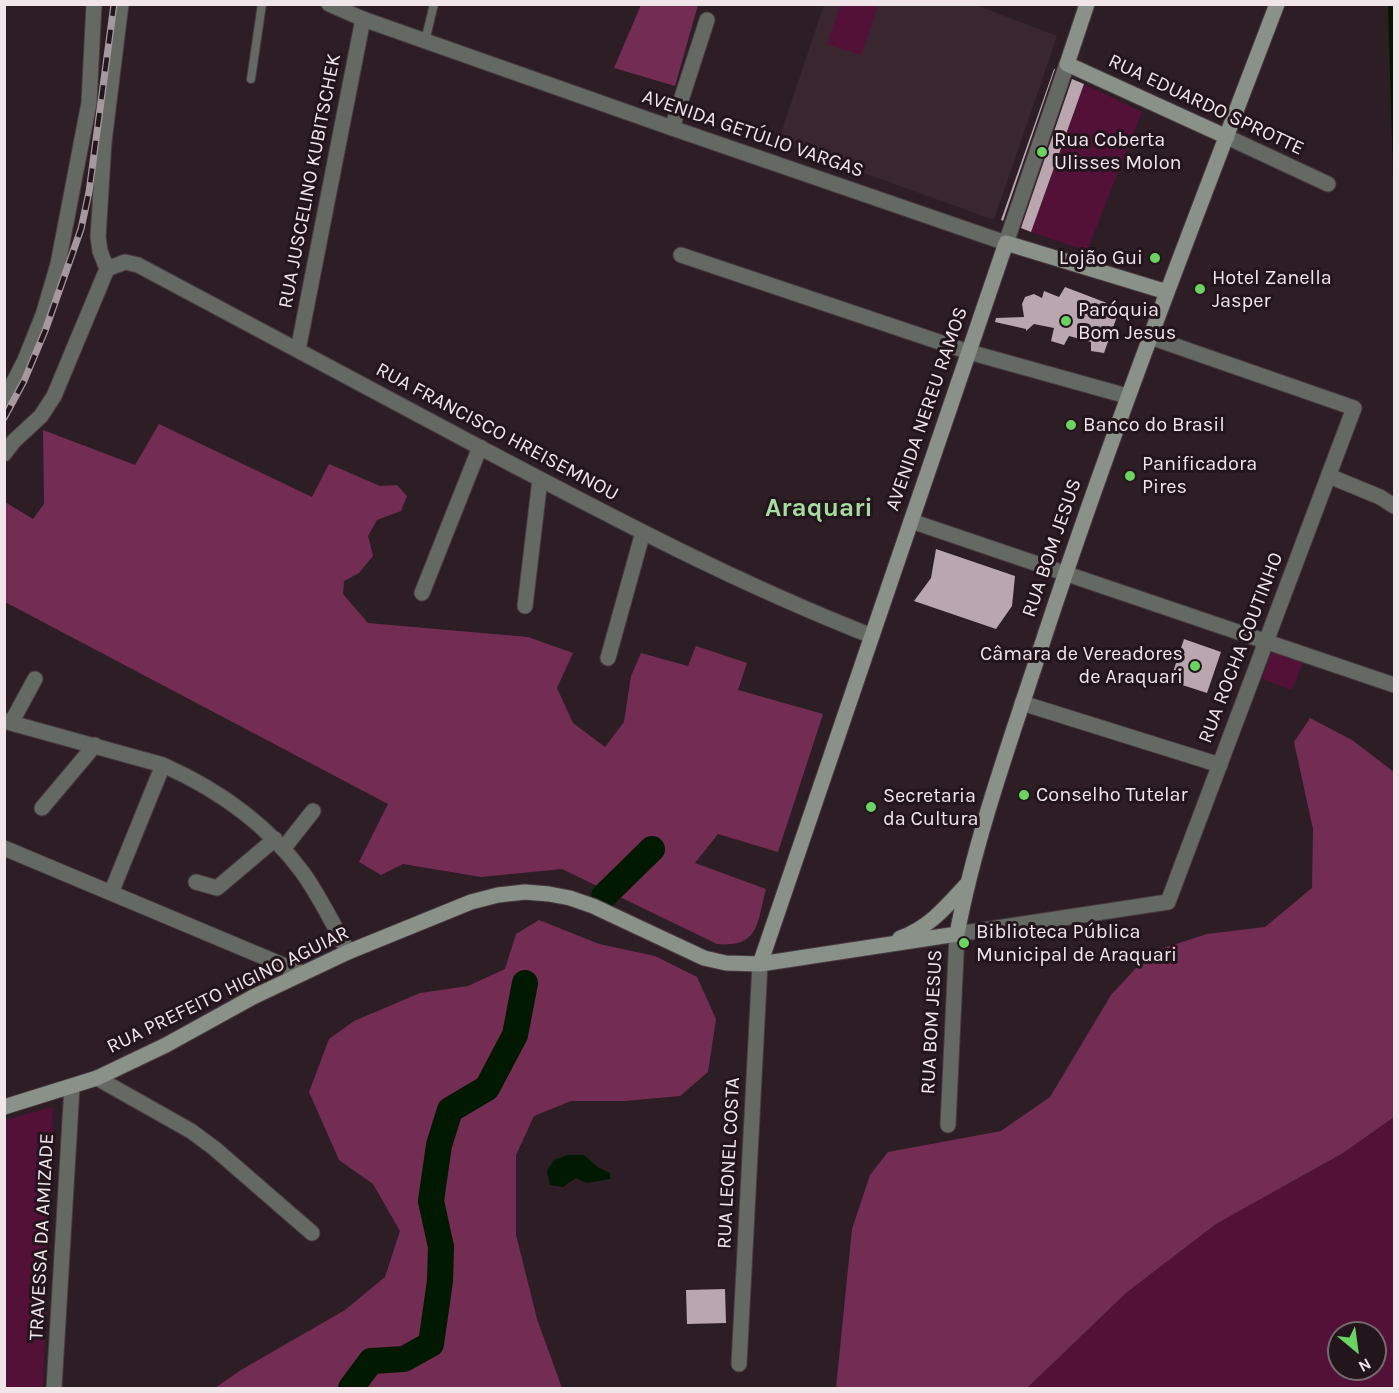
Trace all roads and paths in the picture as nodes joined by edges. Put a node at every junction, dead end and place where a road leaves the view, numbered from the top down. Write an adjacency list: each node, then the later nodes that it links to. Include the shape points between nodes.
1 (94, 4): 24 (street, via 89,103 58,264 43,315)
2 (121, 4): 18 (street, via 104,142 98,237)
3 (262, 4): 12 (lane)
4 (329, 4): 8 (street, AVENIDA GETÚLIO VARGAS)
5 (434, 4): 10 (lane)
6 (1087, 4): 11 (main road, AVENIDA NEREU RAMOS)
7 (1277, 4): 14 (main road, RUA BOM JESUS)
8 (363, 19): 10 (street, AVENIDA GETÚLIO VARGAS); 21 (street, RUA JUSCELINO KUBITSCHEK)
9 (707, 20): 13 (street)
10 (425, 41): 13 (street, AVENIDA GETÚLIO VARGAS)
11 (1067, 64): 14 (main road, RUA EDUARDO SPROTTE); 16 (street, AVENIDA NEREU RAMOS)
12 (250, 79)
13 (672, 128): 16 (street, AVENIDA GETÚLIO VARGAS)
14 (1227, 136): 15 (street, RUA EDUARDO SPROTTE); 19 (main road, RUA BOM JESUS)
15 (1328, 184)
16 (1006, 243): 19 (main road, AVENIDA GETÚLIO VARGAS); 22 (main road, AVENIDA NEREU RAMOS)
17 (681, 255): 22 (street)
18 (107, 269): 21 (street, RUA FRANCISCO HREISEMNOU, via 125,262 138,265); 26 (street, via 54,396 41,416)
19 (1167, 292): 20 (main road, RUA BOM JESUS)
20 (1150, 337): 23 (main road, RUA BOM JESUS); 27 (street, RUA ROCHA COUTINHO, via 1354,408)
21 (298, 350): 25 (street, RUA FRANCISCO HREISEMNOU)
22 (969, 352): 23 (street); 30 (main road, AVENIDA NEREU RAMOS)
23 (1127, 396): 32 (main road, RUA BOM JESUS)
24 (4, 401)
25 (480, 447): 28 (street, RUA FRANCISCO HREISEMNOU); 33 (street)
26 (4, 454)
27 (1329, 476): 29 (street); 36 (street, RUA ROCHA COUTINHO)
28 (540, 479): 31 (street, RUA FRANCISCO HREISEMNOU); 34 (street)
29 (1395, 506)
30 (911, 521): 32 (street); 35 (main road, AVENIDA NEREU RAMOS)
31 (643, 532): 35 (street, RUA FRANCISCO HREISEMNOU, via 753,586); 37 (street)
32 (1065, 574): 36 (street); 40 (main road, RUA BOM JESUS)
33 (422, 593)
34 (525, 606)
35 (872, 636): 56 (main road, AVENIDA NEREU RAMOS)
36 (1266, 642): 39 (street); 44 (street, RUA ROCHA COUTINHO)
37 (608, 658)
38 (35, 679): 41 (street)
39 (1395, 685)
40 (1023, 703): 44 (street); 50 (main road, RUA BOM JESUS)
41 (8, 722): 42 (street)
42 (95, 745): 43 (street); 45 (street)
43 (163, 765): 47 (street, via 250,816); 51 (street)
44 (1220, 765): 52 (street, RUA ROCHA COUTINHO)
45 (42, 808)
46 (313, 811): 47 (street)
47 (279, 844): 49 (street, via 217,888); 55 (street, via 303,873)
48 (4, 848): 51 (street)
49 (196, 882)
50 (967, 884): 53 (main road, RUA BOM JESUS); 54 (main road, via 927,924 910,935)
51 (111, 893): 57 (street)
52 (1168, 902): 53 (street, RUA PREFEITO HIGINO AGUIAR)
53 (957, 934): 54 (main road, RUA PREFEITO HIGINO AGUIAR); 61 (street, RUA BOM JESUS)
54 (874, 946): 56 (main road, RUA PREFEITO HIGINO AGUIAR)
55 (348, 952): 56 (main road, RUA PREFEITO HIGINO AGUIAR, via 471,902 525,892 593,906 704,958); 57 (main road, RUA PREFEITO HIGINO AGUIAR)
56 (760, 964): 63 (street, RUA LEONEL COSTA)
57 (302, 973): 58 (main road, RUA PREFEITO HIGINO AGUIAR)
58 (97, 1078): 59 (main road, RUA PREFEITO HIGINO AGUIAR); 62 (street, via 191,1131)
59 (72, 1087): 60 (main road, RUA PREFEITO HIGINO AGUIAR); 64 (street, TRAVESSA DA AMIZADE)
60 (4, 1107)
61 (948, 1125)
62 (312, 1233)
63 (739, 1364)
64 (54, 1389)

